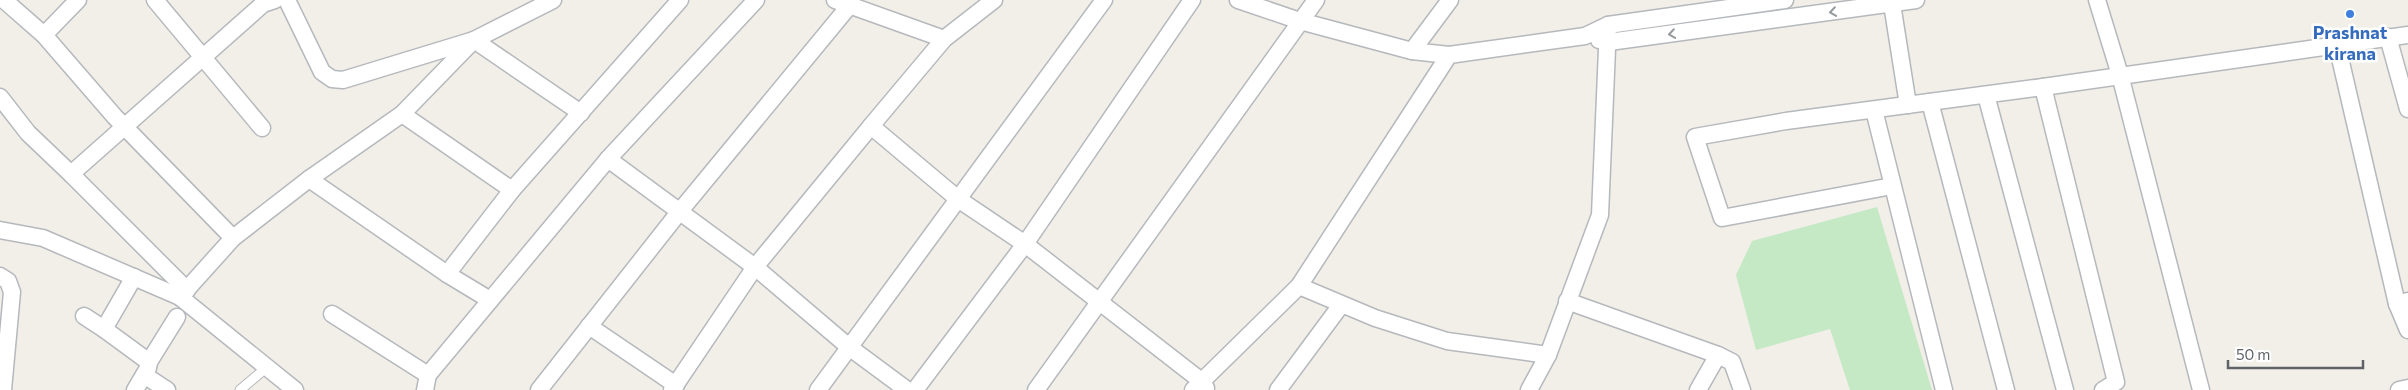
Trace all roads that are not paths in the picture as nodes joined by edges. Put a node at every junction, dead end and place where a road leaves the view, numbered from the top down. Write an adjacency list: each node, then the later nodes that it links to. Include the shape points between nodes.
1 (5, 0): 22 (street)
2 (78, 0): 22 (street)
3 (156, 0): 32 (street)
4 (275, 0): 32 (street, via 263,4)
5 (287, 0): 27 (street, via 322,72 332,79 343,80)
6 (553, 0): 27 (street)
7 (680, 0): 41 (street)
8 (756, 0): 46 (street)
9 (994, 0): 26 (street)
10 (1104, 0): 51 (street)
11 (1192, 0): 55 (street)
12 (1238, 0): 20 (street)
13 (1316, 0): 20 (street)
14 (1450, 0): 30 (street)
15 (1785, 0): 21 (street)
16 (1912, 0): 19 (street)
17 (2097, 0): 33 (street)
18 (842, 3): 26 (street); 52 (street)
19 (1892, 4): 28 (street, one-way to 28); 38 (street)
20 (1300, 20): 30 (street); 65 (street)
21 (1608, 25): 24 (street); 28 (street)
22 (44, 35): 43 (street)
23 (2408, 35): 25 (street)
24 (1585, 36): 28 (street); 31 (street)
25 (2388, 37): 29 (street); 39 (street)
26 (944, 39): 44 (street)
27 (474, 40): 41 (street); 42 (street)
28 (1609, 42): 63 (street, via 1600,215)
29 (2336, 45): 33 (street); 64 (street)
30 (1412, 52): 31 (street)
31 (1449, 55): 60 (street)
32 (204, 57): 43 (street); 45 (street)
33 (2120, 75): 34 (street); 101 (street)
34 (2043, 87): 35 (street); 100 (street, via 2116,382)
35 (1986, 95): 37 (street); 99 (street)
36 (0, 97): 47 (street, via 28,133)
37 (1930, 102): 38 (street); 98 (street)
38 (1908, 105): 40 (street)
39 (2408, 109)
40 (1874, 110): 49 (street); 49 (street, via 1696,137 1722,218)
41 (580, 113): 50 (street)
42 (402, 114): 48 (street); 50 (street)
43 (123, 126): 47 (street); 54 (street)
44 (871, 126): 51 (street); 56 (street)
45 (262, 128)
46 (608, 159): 52 (street); 62 (street)
47 (71, 174): 61 (street)
48 (309, 179): 54 (street); 57 (street)
49 (1892, 186): 97 (street)
50 (512, 190): 57 (street)
51 (958, 199): 55 (street); 73 (street)
52 (680, 211): 56 (street); 70 (street)
53 (0, 230): 59 (street, via 43,238)
54 (233, 238): 61 (street)
55 (1025, 244): 65 (street); 91 (street)
56 (754, 267): 73 (street); 81 (street)
57 (447, 274): 62 (street)
58 (0, 276): 78 (street, via 8,281 12,292)
59 (134, 277): 61 (street); 71 (street)
60 (1299, 286): 66 (street); 80 (street)
61 (184, 293): 76 (street)
62 (490, 300): 79 (street)
63 (1567, 301): 74 (street); 75 (street)
64 (2402, 302): 72 (street)
65 (1098, 303): 80 (street); 92 (street)
66 (1341, 305): 74 (street, via 1447,341); 93 (street)
67 (332, 314): 79 (street)
68 (84, 316): 71 (street)
69 (177, 317): 77 (street)
70 (590, 326): 81 (street); 88 (street)
71 (104, 330): 77 (street)
72 (2408, 330)
73 (849, 347): 89 (street); 90 (street)
74 (1548, 355): 94 (street)
75 (1718, 355): 95 (street); 96 (street, via 1732,362)
76 (267, 367): 86 (lane); 87 (street)
77 (146, 368): 84 (street); 85 (street)
78 (2, 372): 83 (street)
79 (427, 382)
80 (1200, 387)
81 (674, 388)
82 (2408, 388): 102 (street)
83 (3, 390)
84 (135, 390)
85 (167, 390)
86 (240, 390)
87 (295, 390)
88 (539, 390)
89 (818, 390)
90 (907, 390)
91 (914, 390)
92 (1036, 390)
93 (1278, 390)
94 (1529, 390)
95 (1698, 390)
96 (1742, 390)
97 (1944, 390)
98 (2006, 390)
99 (2065, 390)
100 (2102, 390)
101 (2201, 390)
102 (2399, 390)

